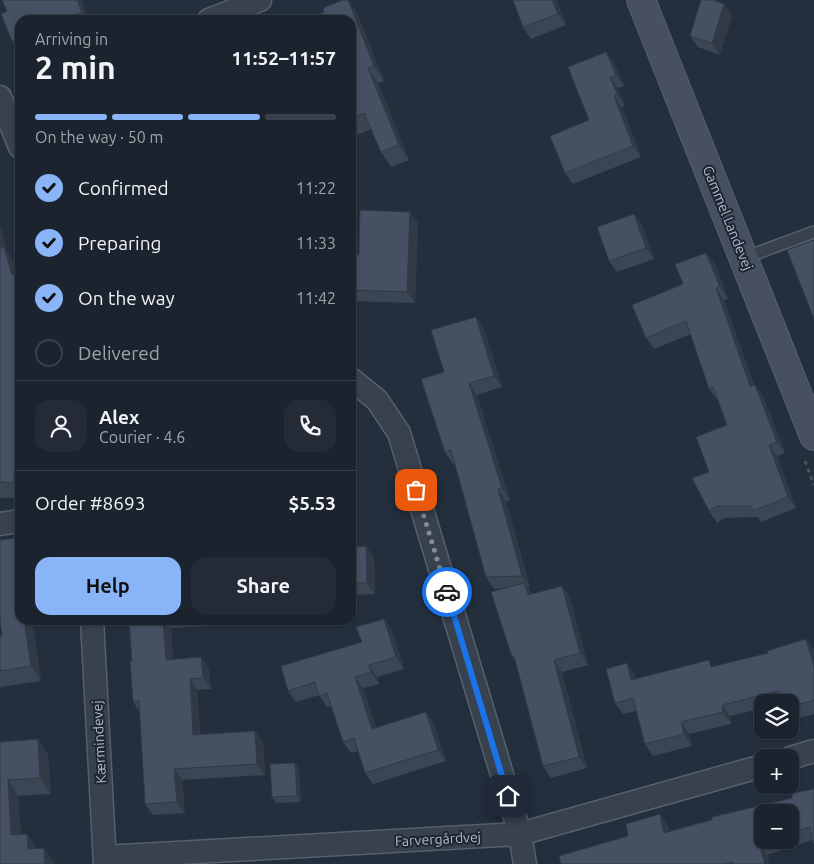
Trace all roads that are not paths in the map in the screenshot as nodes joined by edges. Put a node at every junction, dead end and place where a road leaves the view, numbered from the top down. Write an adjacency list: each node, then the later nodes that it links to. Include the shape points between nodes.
1 (260, 0): 3 (street)
2 (641, 0): 7 (street, Gammel Landevej)
3 (222, 15)
4 (5, 99): 5 (street)
5 (15, 131)
6 (814, 232): 7 (lane)
7 (744, 258): 9 (street, Gammel Landevej)
8 (356, 384): 16 (street, via 377,400 399,433)
9 (814, 436)
10 (15, 522): 11 (street)
11 (0, 524)
12 (92, 625): 17 (street, Kærmindevej)
13 (814, 751): 14 (street)
14 (799, 755)
15 (754, 768): 16 (street, Farvergårdvej)
16 (520, 834): 17 (street, Farvergårdvej); 18 (street)
17 (105, 861)
18 (525, 864)

